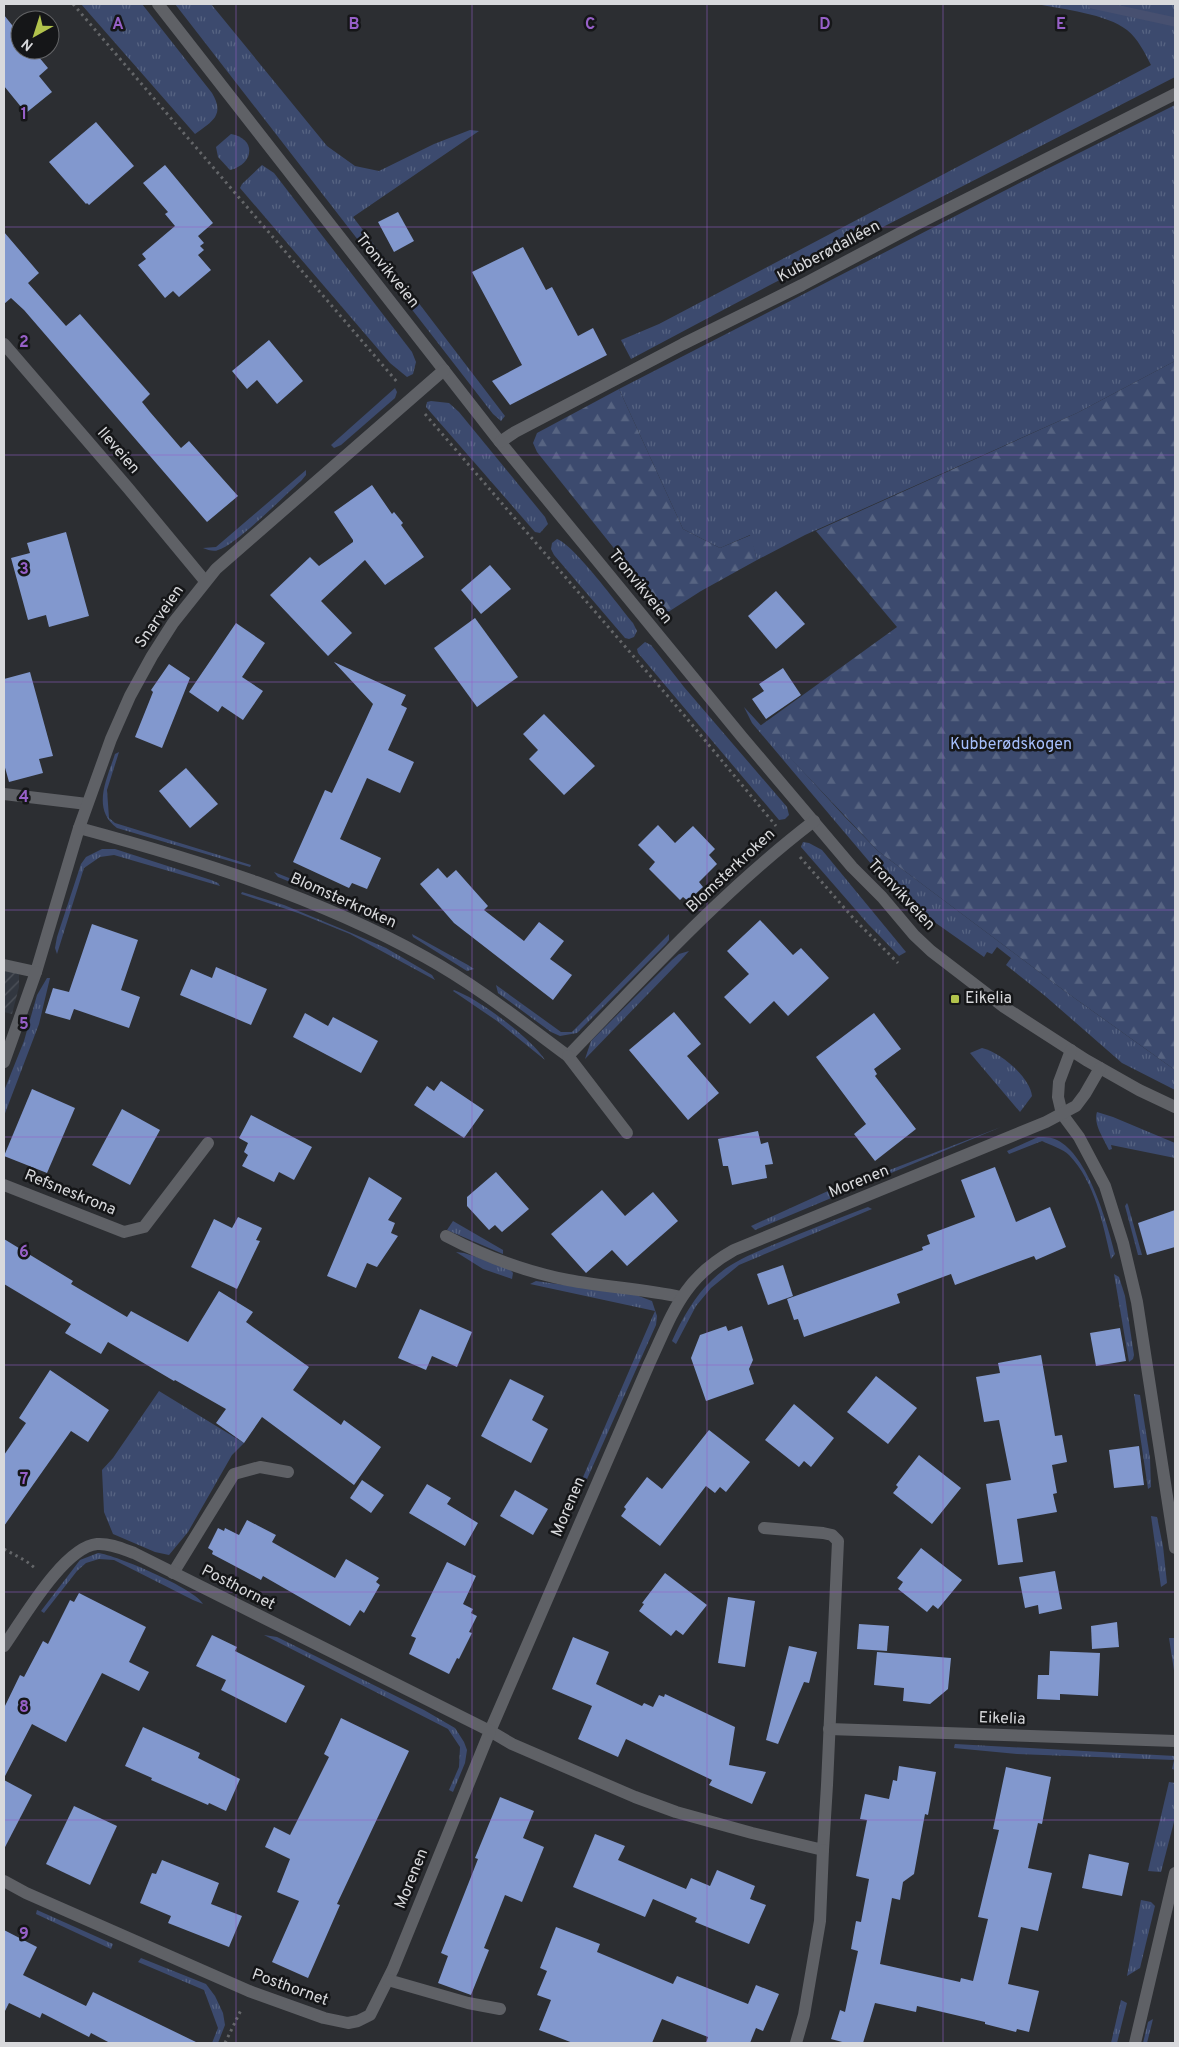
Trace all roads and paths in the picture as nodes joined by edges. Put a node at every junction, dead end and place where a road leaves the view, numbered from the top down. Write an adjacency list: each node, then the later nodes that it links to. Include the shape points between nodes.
1 (73, 4): 6 (path)
2 (158, 4): 5 (street, Tronvikveien)
3 (1175, 94): 7 (street, Kubberødalléen, via 682,344)
4 (4, 344): 8 (street, Ileveien)
5 (444, 370): 6 (street, Snarveien); 7 (street, Tronvikveien)
6 (411, 398): 8 (street, Snarveien); 13 (path)
7 (500, 442): 11 (street, Tronvikveien)
8 (205, 581): 10 (street, Snarveien, via 172,623 130,696)
9 (4, 794): 10 (street)
10 (87, 804): 12 (street, Snarveien)
11 (814, 821): 13 (street, Blomsterkroken); 17 (street, Tronvikveien, via 931,951 999,1004)
12 (79, 828): 16 (street, Snarveien); 18 (street, Blomsterkroken, via 250,880 377,932 426,957 479,991)
13 (788, 841): 14 (path, via 854,919); 18 (street, Blomsterkroken, via 668,953)
14 (898, 963)
15 (4, 965): 16 (street)
16 (36, 972): 19 (street, Snarveien)
17 (1071, 1050): 20 (street, Tronvikveien); 22 (street, via 1059,1082)
18 (568, 1056): 23 (street, Blomsterkroken)
19 (4, 1062)
20 (1100, 1068): 21 (street, Tronvikveien); 22 (street, via 1076,1106)
21 (1175, 1107)
22 (1062, 1114): 27 (street, Morenen, via 734,1250 714,1262); 30 (street, via 1079,1137 1105,1186 1123,1243 1137,1302)
23 (627, 1134)
24 (208, 1143): 25 (street, Refsneskrona, via 144,1227 124,1232)
25 (4, 1184)
26 (446, 1236): 27 (street, via 504,1262 546,1275)
27 (681, 1297): 36 (street, Morenen)
28 (288, 1472): 32 (street, via 260,1467 234,1474)
29 (764, 1528): 35 (street, via 823,1533 838,1541)
30 (1175, 1548)
31 (4, 1549): 33 (path, via 26,1561)
32 (172, 1573): 33 (street, Posthornet, via 134,1553 98,1544 84,1546 72,1555); 36 (street, Posthornet)
33 (50, 1581): 34 (street, Posthornet)
34 (4, 1646)
35 (828, 1729): 37 (street, Eikelia); 38 (street)
36 (490, 1731): 38 (street, via 512,1744 676,1812); 41 (street, Morenen)
37 (1175, 1742)
38 (823, 1850): 46 (street, via 820,1921)
39 (1175, 1873): 47 (street)
40 (4, 1881): 42 (street, Posthornet)
41 (388, 1980): 43 (street); 44 (street, Morenen, via 370,2015)
42 (249, 1991): 44 (street, Posthornet, via 324,2018); 45 (path)
43 (500, 2009)
44 (348, 2023)
45 (225, 2043)
46 (796, 2043)
47 (1134, 2043)

